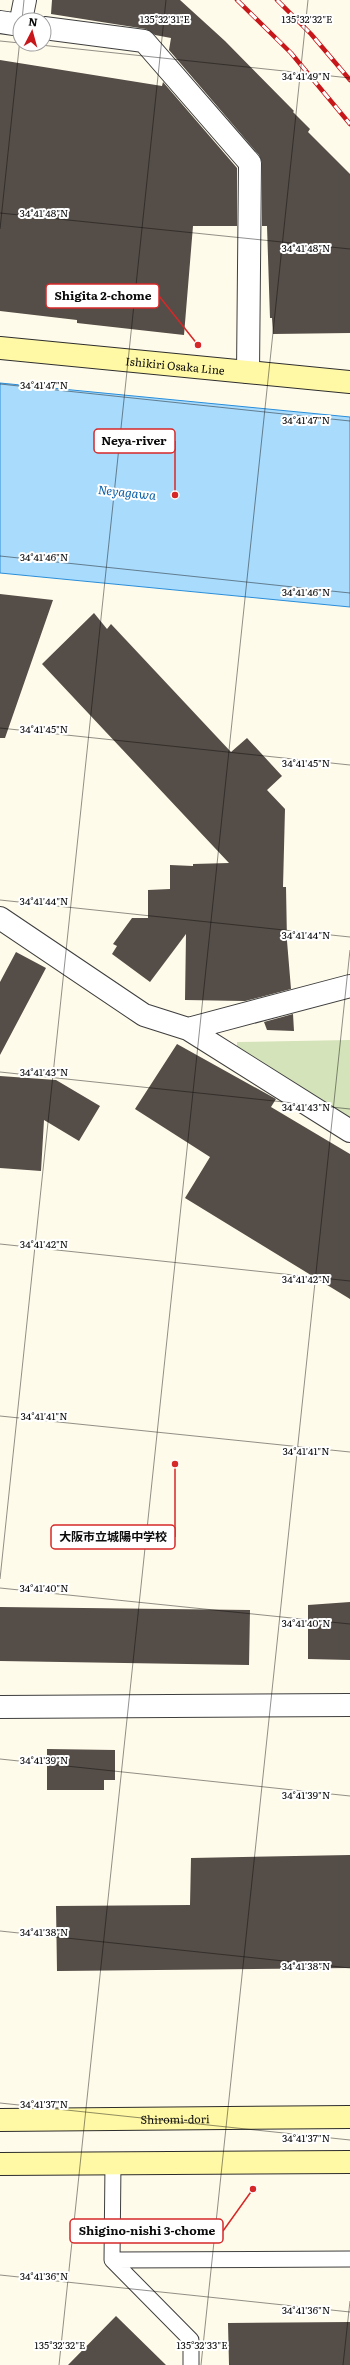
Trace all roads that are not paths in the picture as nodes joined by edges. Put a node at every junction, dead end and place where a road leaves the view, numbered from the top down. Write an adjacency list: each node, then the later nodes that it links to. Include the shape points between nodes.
1 (25, 0): 2 (street)
2 (23, 12)
3 (0, 22): 4 (street)
4 (12, 24)
5 (52, 29): 7 (street, via 144,41 250,163)
6 (0, 348): 7 (street, Ishikiri Osaka Line)
7 (248, 372): 8 (street, Ishikiri Osaka Line)
8 (350, 382)
9 (0, 918): 11 (street, via 144,1015)
10 (350, 986): 11 (street)
11 (188, 1029): 12 (street)
12 (350, 1130)
13 (350, 1705): 14 (street)
14 (0, 1707)
15 (350, 2117): 16 (street, Shiromi-dori)
16 (0, 2120)
17 (350, 2162): 18 (street)
18 (113, 2163): 19 (street); 21 (lane)
19 (0, 2164)
20 (350, 2259): 21 (lane)
21 (112, 2260): 22 (lane, via 191,2340)
22 (190, 2365)

